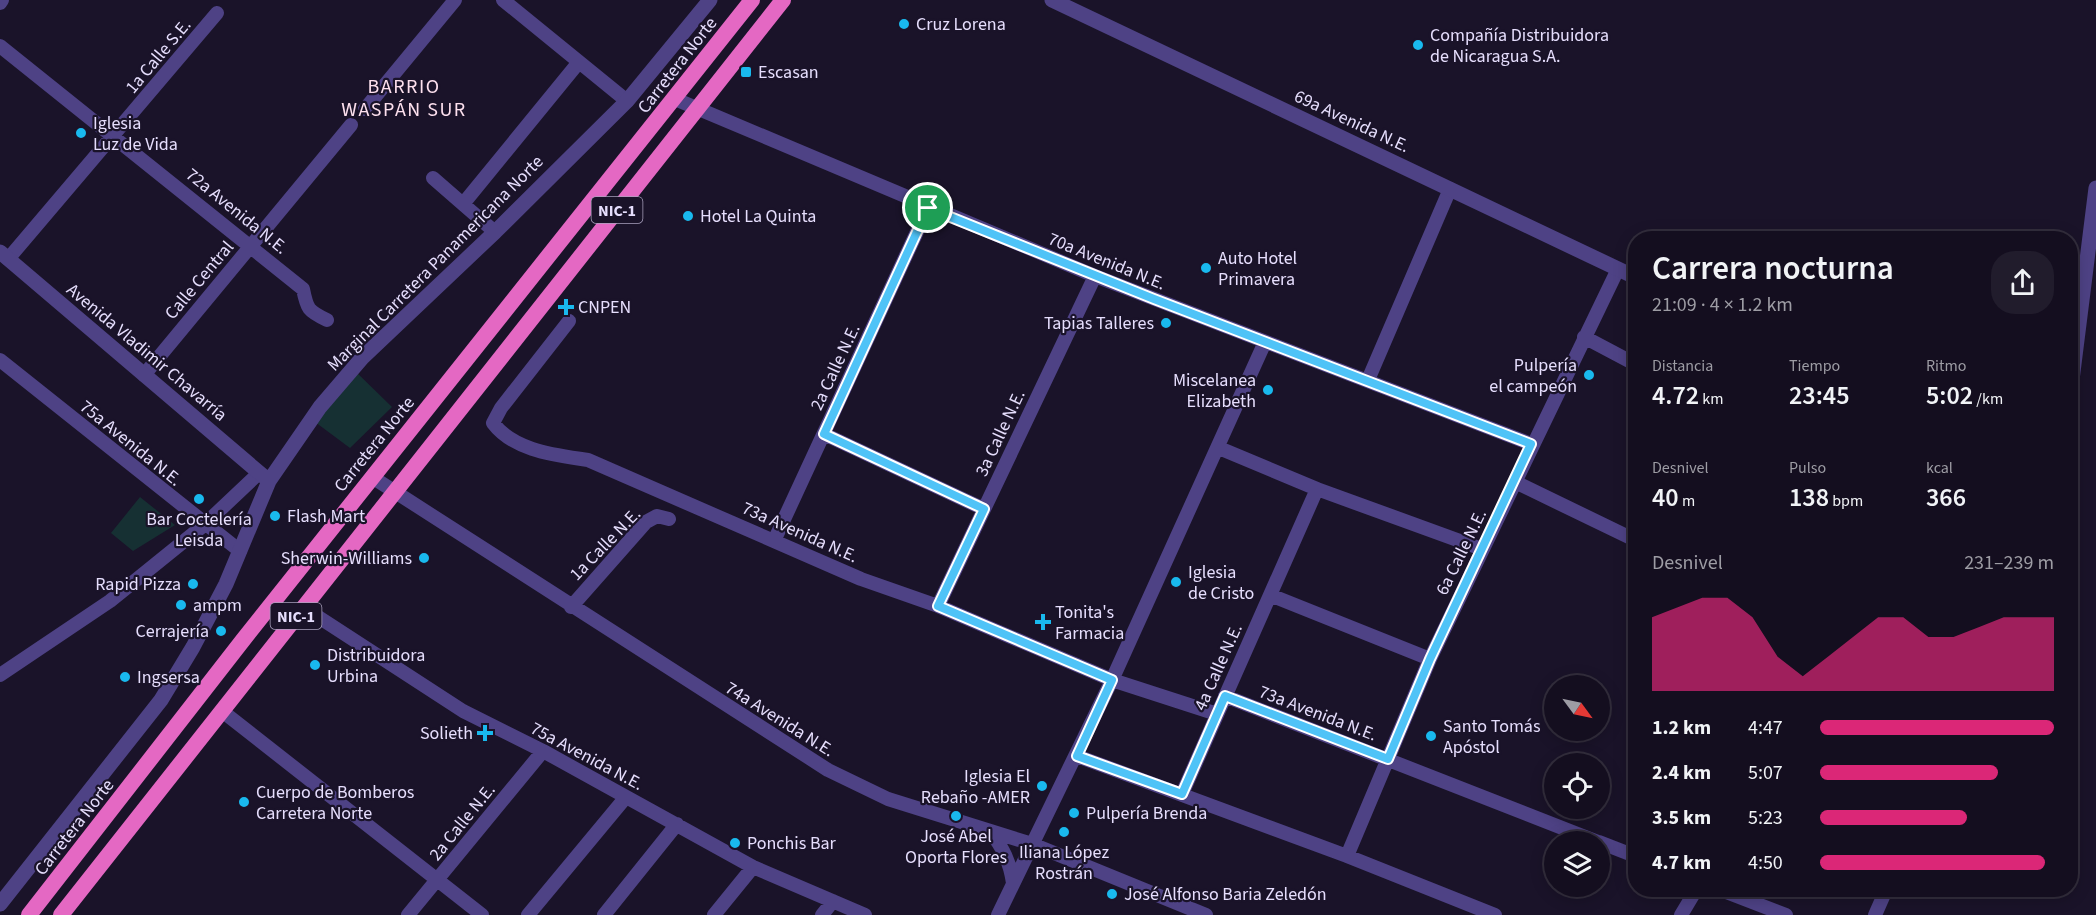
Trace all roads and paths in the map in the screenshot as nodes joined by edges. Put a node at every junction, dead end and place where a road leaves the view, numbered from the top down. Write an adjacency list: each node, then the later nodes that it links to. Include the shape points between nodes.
1 (455, 0): 12 (street)
2 (503, 0): 9 (street)
3 (710, 0): 11 (street, Marginal Carretera Panamericana Norte)
4 (752, 0): 10 (highway, Carretera Norte / NIC-1)
5 (783, 0): 13 (highway, NIC-1)
6 (1052, 0): 18 (street, 69a Avenida N.E.)
7 (217, 13): 15 (street, 1a Calle S.E.)
8 (0, 46): 15 (street, 72a Avenida N.E.)
9 (579, 62): 11 (street); 19 (street)
10 (675, 99): 13 (street, 70a Avenida N.E.); 41 (highway, Carretera Norte / NIC-1)
11 (627, 101): 22 (street, Marginal Carretera Panamericana Norte)
12 (365, 109)
13 (696, 109): 20 (street, 70a Avenida N.E.); 44 (highway, NIC-1)
14 (351, 125): 23 (street, Calle Central)
15 (114, 136): 23 (street, 72a Avenida N.E.); 24 (street, 1a Calle S.E.)
16 (433, 178): 19 (street)
17 (2096, 188): 21 (street)
18 (1450, 189): 25 (street, 69a Avenida N.E.); 36 (street)
19 (463, 204): 22 (street)
20 (928, 208): 27 (street, 70a Avenida N.E.); 37 (street, 2a Calle N.E.)
21 (2095, 212): 31 (street)
22 (495, 232): 40 (street, Marginal Carretera Panamericana Norte, via 359,361)
23 (252, 245): 28 (street, 72a Avenida N.E., via 303,289 311,312); 35 (street, Calle Central)
24 (4, 256): 35 (street, Avenida Vladimir Chavarría)
25 (1618, 268): 26 (street, 69a Avenida N.E.); 30 (street, 6a Calle N.E.)
26 (1628, 273)
27 (1095, 276): 32 (street, 70a Avenida N.E.); 45 (street, 3a Calle N.E.)
28 (327, 321)
29 (569, 321): 49 (street, 73a Avenida N.E., via 501,408 493,423 501,434 544,454 588,460)
30 (1584, 337): 34 (street); 38 (street, 6a Calle N.E.)
31 (2078, 337)
32 (1264, 342): 36 (street, 70a Avenida N.E.); 39 (street)
33 (0, 360): 47 (street, 75a Avenida N.E.)
34 (1628, 360)
35 (144, 375): 40 (street, Avenida Vladimir Chavarría)
36 (1368, 380): 38 (street, 70a Avenida N.E.)
37 (824, 434): 45 (street); 49 (street, 2a Calle N.E.)
38 (1531, 444): 42 (street, 6a Calle N.E.)
39 (1219, 448): 43 (street); 58 (street)
40 (264, 477): 47 (street); 51 (street, Marginal Carretera Panamericana Norte)
41 (372, 477): 44 (street, 74a Avenida N.E.); 83 (highway, Carretera Norte / NIC-1)
42 (1515, 482): 48 (street); 50 (street, 6a Calle N.E.)
43 (1317, 489): 50 (street); 52 (street, 4a Calle N.E.)
44 (396, 494): 54 (highway, NIC-1); 55 (street, 74a Avenida N.E.)
45 (984, 509): 53 (street, 3a Calle N.E.)
46 (669, 519): 55 (street, 1a Calle N.E., via 657,516 646,522)
47 (204, 525): 51 (street, 75a Avenida N.E.); 57 (street, via 110,600)
48 (1628, 537)
49 (774, 541): 53 (street, 73a Avenida N.E., via 861,579)
50 (1482, 549): 56 (street, 6a Calle N.E.)
51 (240, 551): 81 (street, Marginal Carretera Panamericana Norte, via 193,647 160,700)
52 (1270, 595): 56 (street); 59 (street, 4a Calle N.E.)
53 (938, 606): 58 (street, 73a Avenida N.E.)
54 (303, 607): 60 (highway, NIC-1); 62 (street, 75a Avenida N.E., via 463,711)
55 (571, 607): 68 (street, 74a Avenida N.E., via 828,770 888,799)
56 (1430, 659): 64 (street, 6a Calle N.E.)
57 (0, 675)
58 (1112, 680): 61 (street, 73a Avenida N.E.); 63 (street)
59 (1225, 696): 61 (street, 4a Calle N.E.); 64 (street, 73a Avenida N.E.)
60 (222, 711): 75 (street); 84 (highway, NIC-1)
61 (1217, 714): 65 (street, 4a Calle N.E.)
62 (543, 751): 66 (street, 75a Avenida N.E.); 75 (street, 2a Calle N.E.)
63 (1077, 756): 65 (street); 70 (street)
64 (1388, 759): 69 (street, 73a Avenida N.E.); 73 (street, 6a Calle N.E.)
65 (1182, 794): 73 (street)
66 (626, 797): 67 (street, 75a Avenida N.E.); 87 (street)
67 (677, 824): 74 (street, 75a Avenida N.E.); 88 (street)
68 (990, 831): 70 (street, 74a Avenida N.E.); 76 (street, via 1011,867)
69 (1571, 831)
70 (1032, 844): 76 (street); 92 (street, 74a Avenida N.E.)
71 (1610, 846): 72 (street, 73a Avenida N.E.)
72 (1628, 853)
73 (1347, 856): 93 (street)
74 (753, 867): 80 (street, 75a Avenida N.E.); 89 (street)
75 (438, 882): 85 (street, 2a Calle N.E.); 86 (street)
76 (1013, 884): 82 (street)
77 (1692, 897): 94 (street)
78 (1739, 897): 95 (street)
79 (1883, 897): 96 (street)
80 (833, 902): 90 (street); 91 (street, 75a Avenida N.E.)
81 (0, 904)
82 (999, 912)
83 (29, 915)
84 (62, 915)
85 (408, 915)
86 (482, 915)
87 (528, 915)
88 (604, 915)
89 (714, 915)
90 (822, 915)
91 (865, 915)
92 (1206, 915)
93 (1495, 915)
94 (1681, 915)
95 (1786, 915)
96 (1875, 915)

